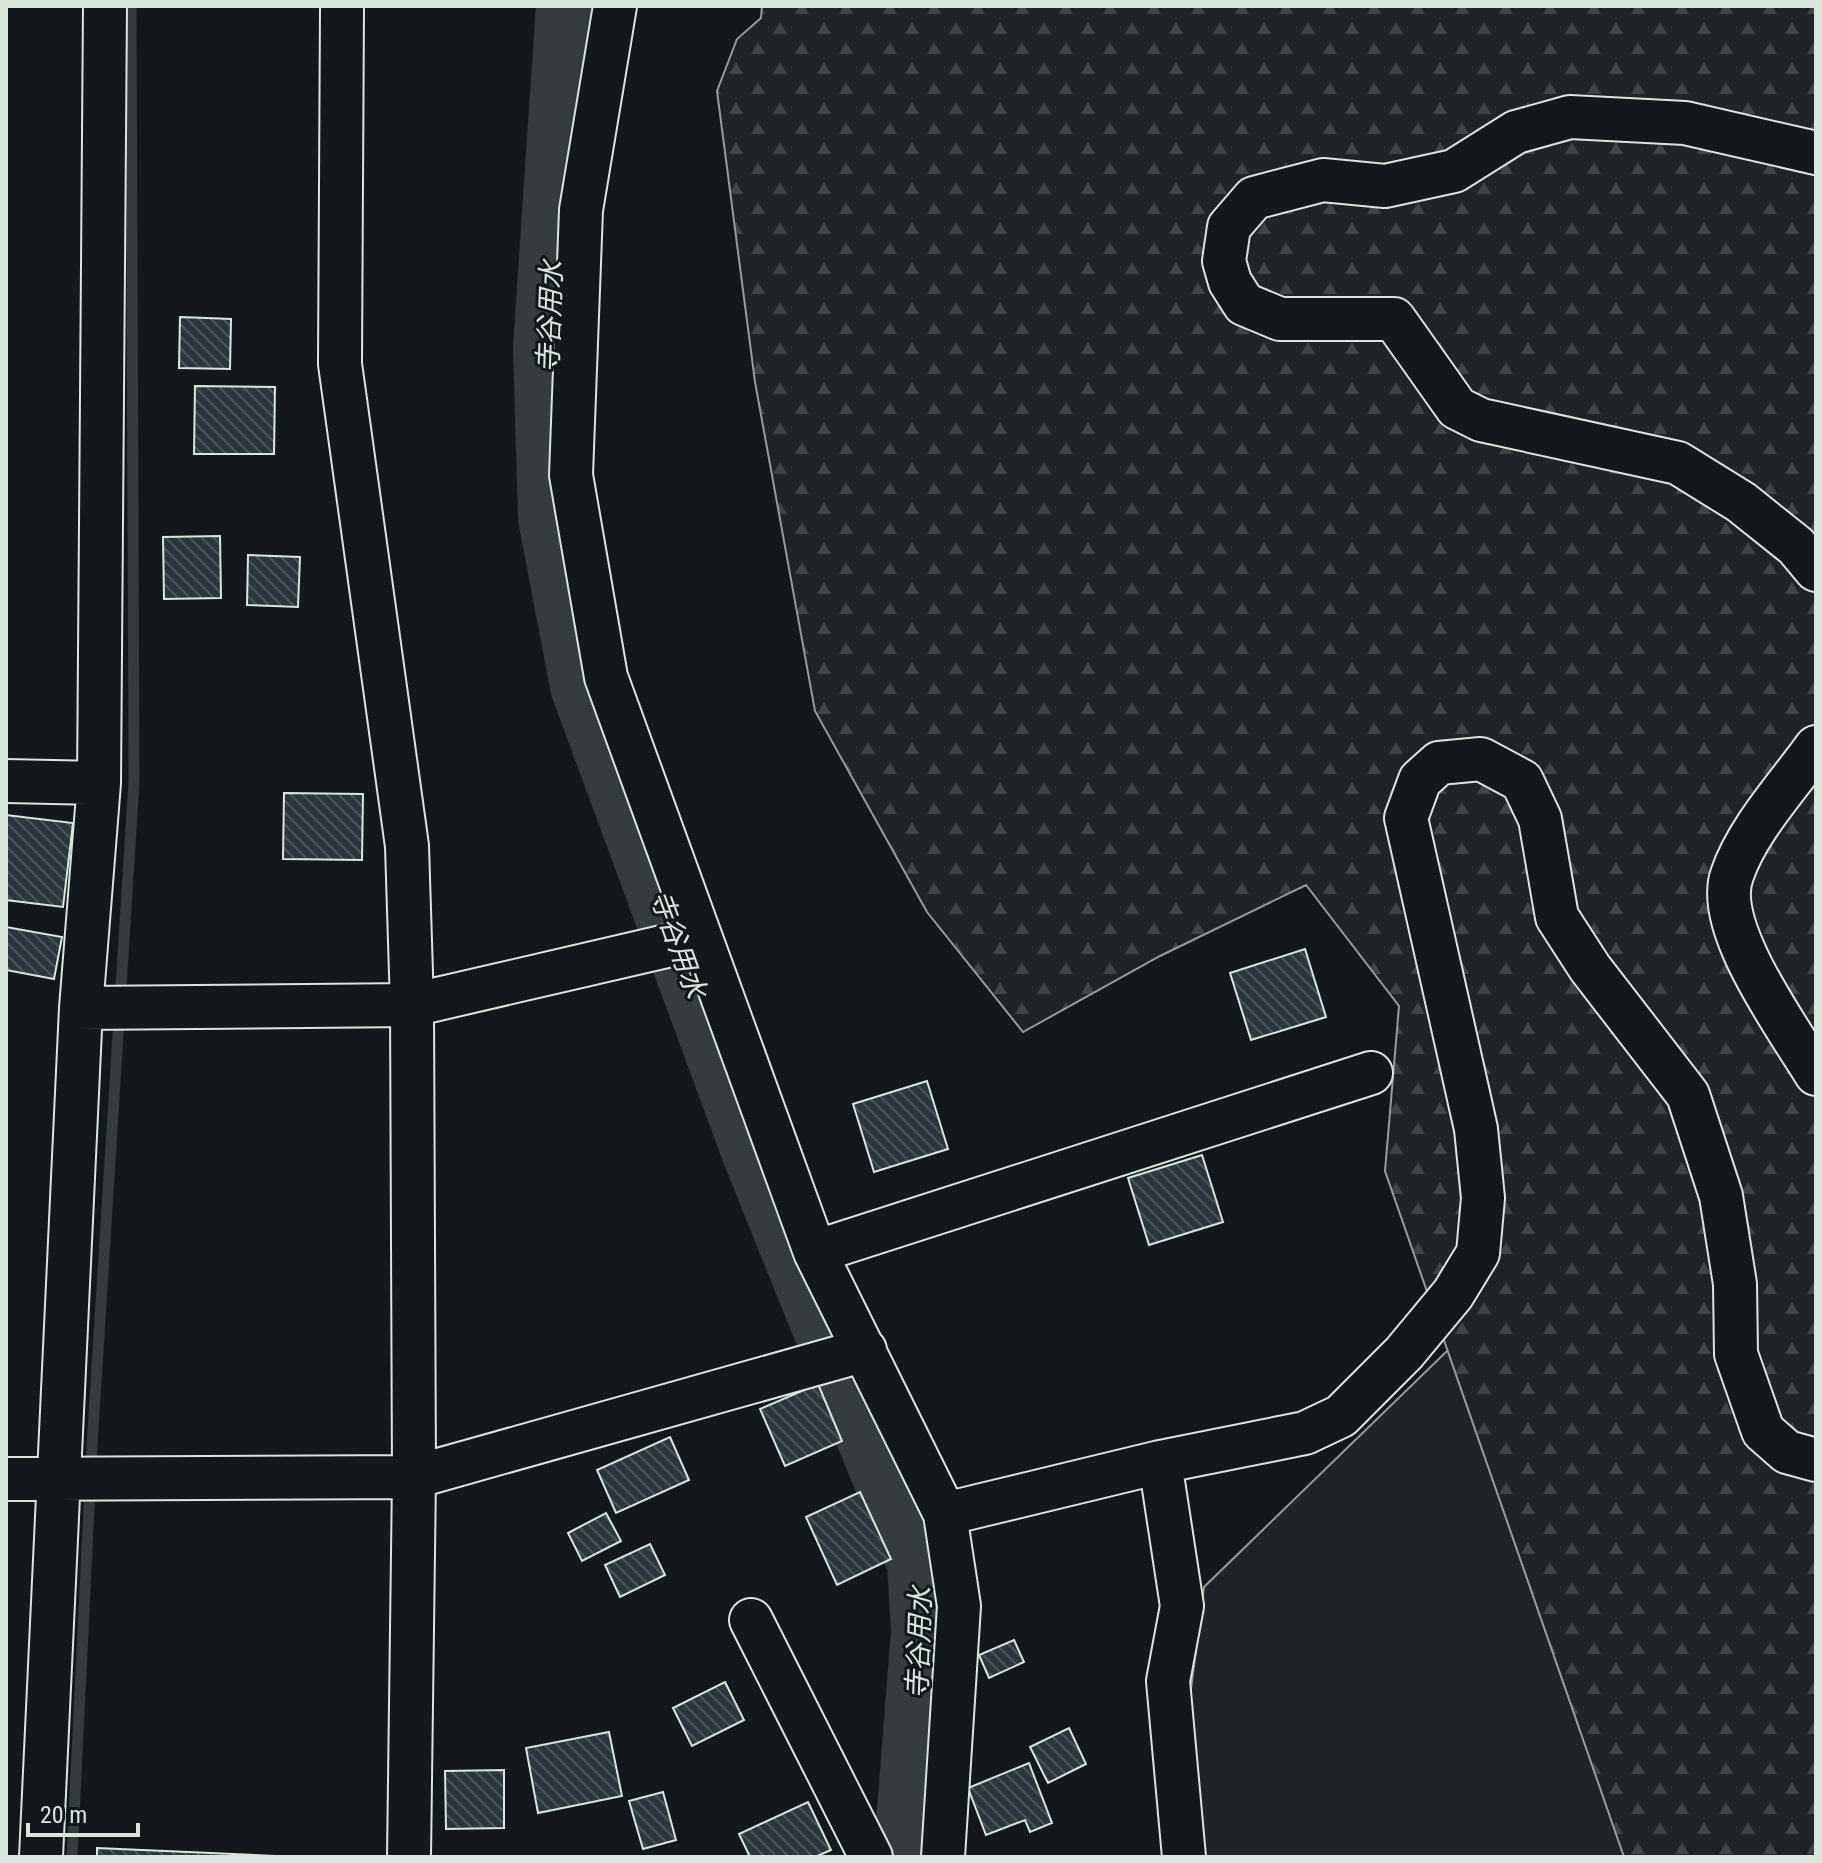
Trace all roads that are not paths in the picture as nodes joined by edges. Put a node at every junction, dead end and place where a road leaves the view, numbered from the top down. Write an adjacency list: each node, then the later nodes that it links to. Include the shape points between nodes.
1 (105, 6): 8 (street)
2 (342, 6): 10 (street, via 340,364 407,846)
3 (615, 6): 9 (street, via 581,210 571,475 606,677)
4 (1816, 153): 5 (street, via 1685,123 1570,117 1516,132 1454,171 1385,186 1323,180 1254,198 1229,227 1224,261 1244,304 1280,319 1394,319 1457,408 1481,420 1678,463 1741,502 1796,546)
5 (1816, 570)
6 (1816, 747): 13 (street, via 1748,841 1730,878 1730,913 1749,964)
7 (6, 781): 8 (street)
8 (99, 783): 11 (street)
9 (701, 938): 10 (street); 14 (street)
10 (412, 1005): 11 (street); 18 (street)
11 (81, 1008): 19 (street)
12 (1371, 1073): 14 (street)
13 (1816, 1074)
14 (815, 1252): 15 (street)
15 (865, 1350): 18 (street); 21 (street)
16 (1816, 1460): 17 (street, via 1787,1452 1763,1431 1736,1354 1735,1284 1721,1196 1688,1095 1557,917 1540,819 1522,781 1481,759 1439,763 1420,780 1406,818 1476,1129 1483,1198 1478,1253 1453,1294 1404,1353 1341,1416 1305,1433)
17 (1160, 1462): 21 (street); 27 (street, via 1182,1606 1168,1681)
18 (414, 1477): 19 (street); 24 (street)
19 (59, 1478): 20 (street); 23 (street)
20 (6, 1479)
21 (945, 1514): 26 (street, via 959,1606)
22 (751, 1620): 25 (street)
23 (41, 1857)
24 (409, 1857)
25 (871, 1857)
26 (943, 1857)
27 (1184, 1857)

